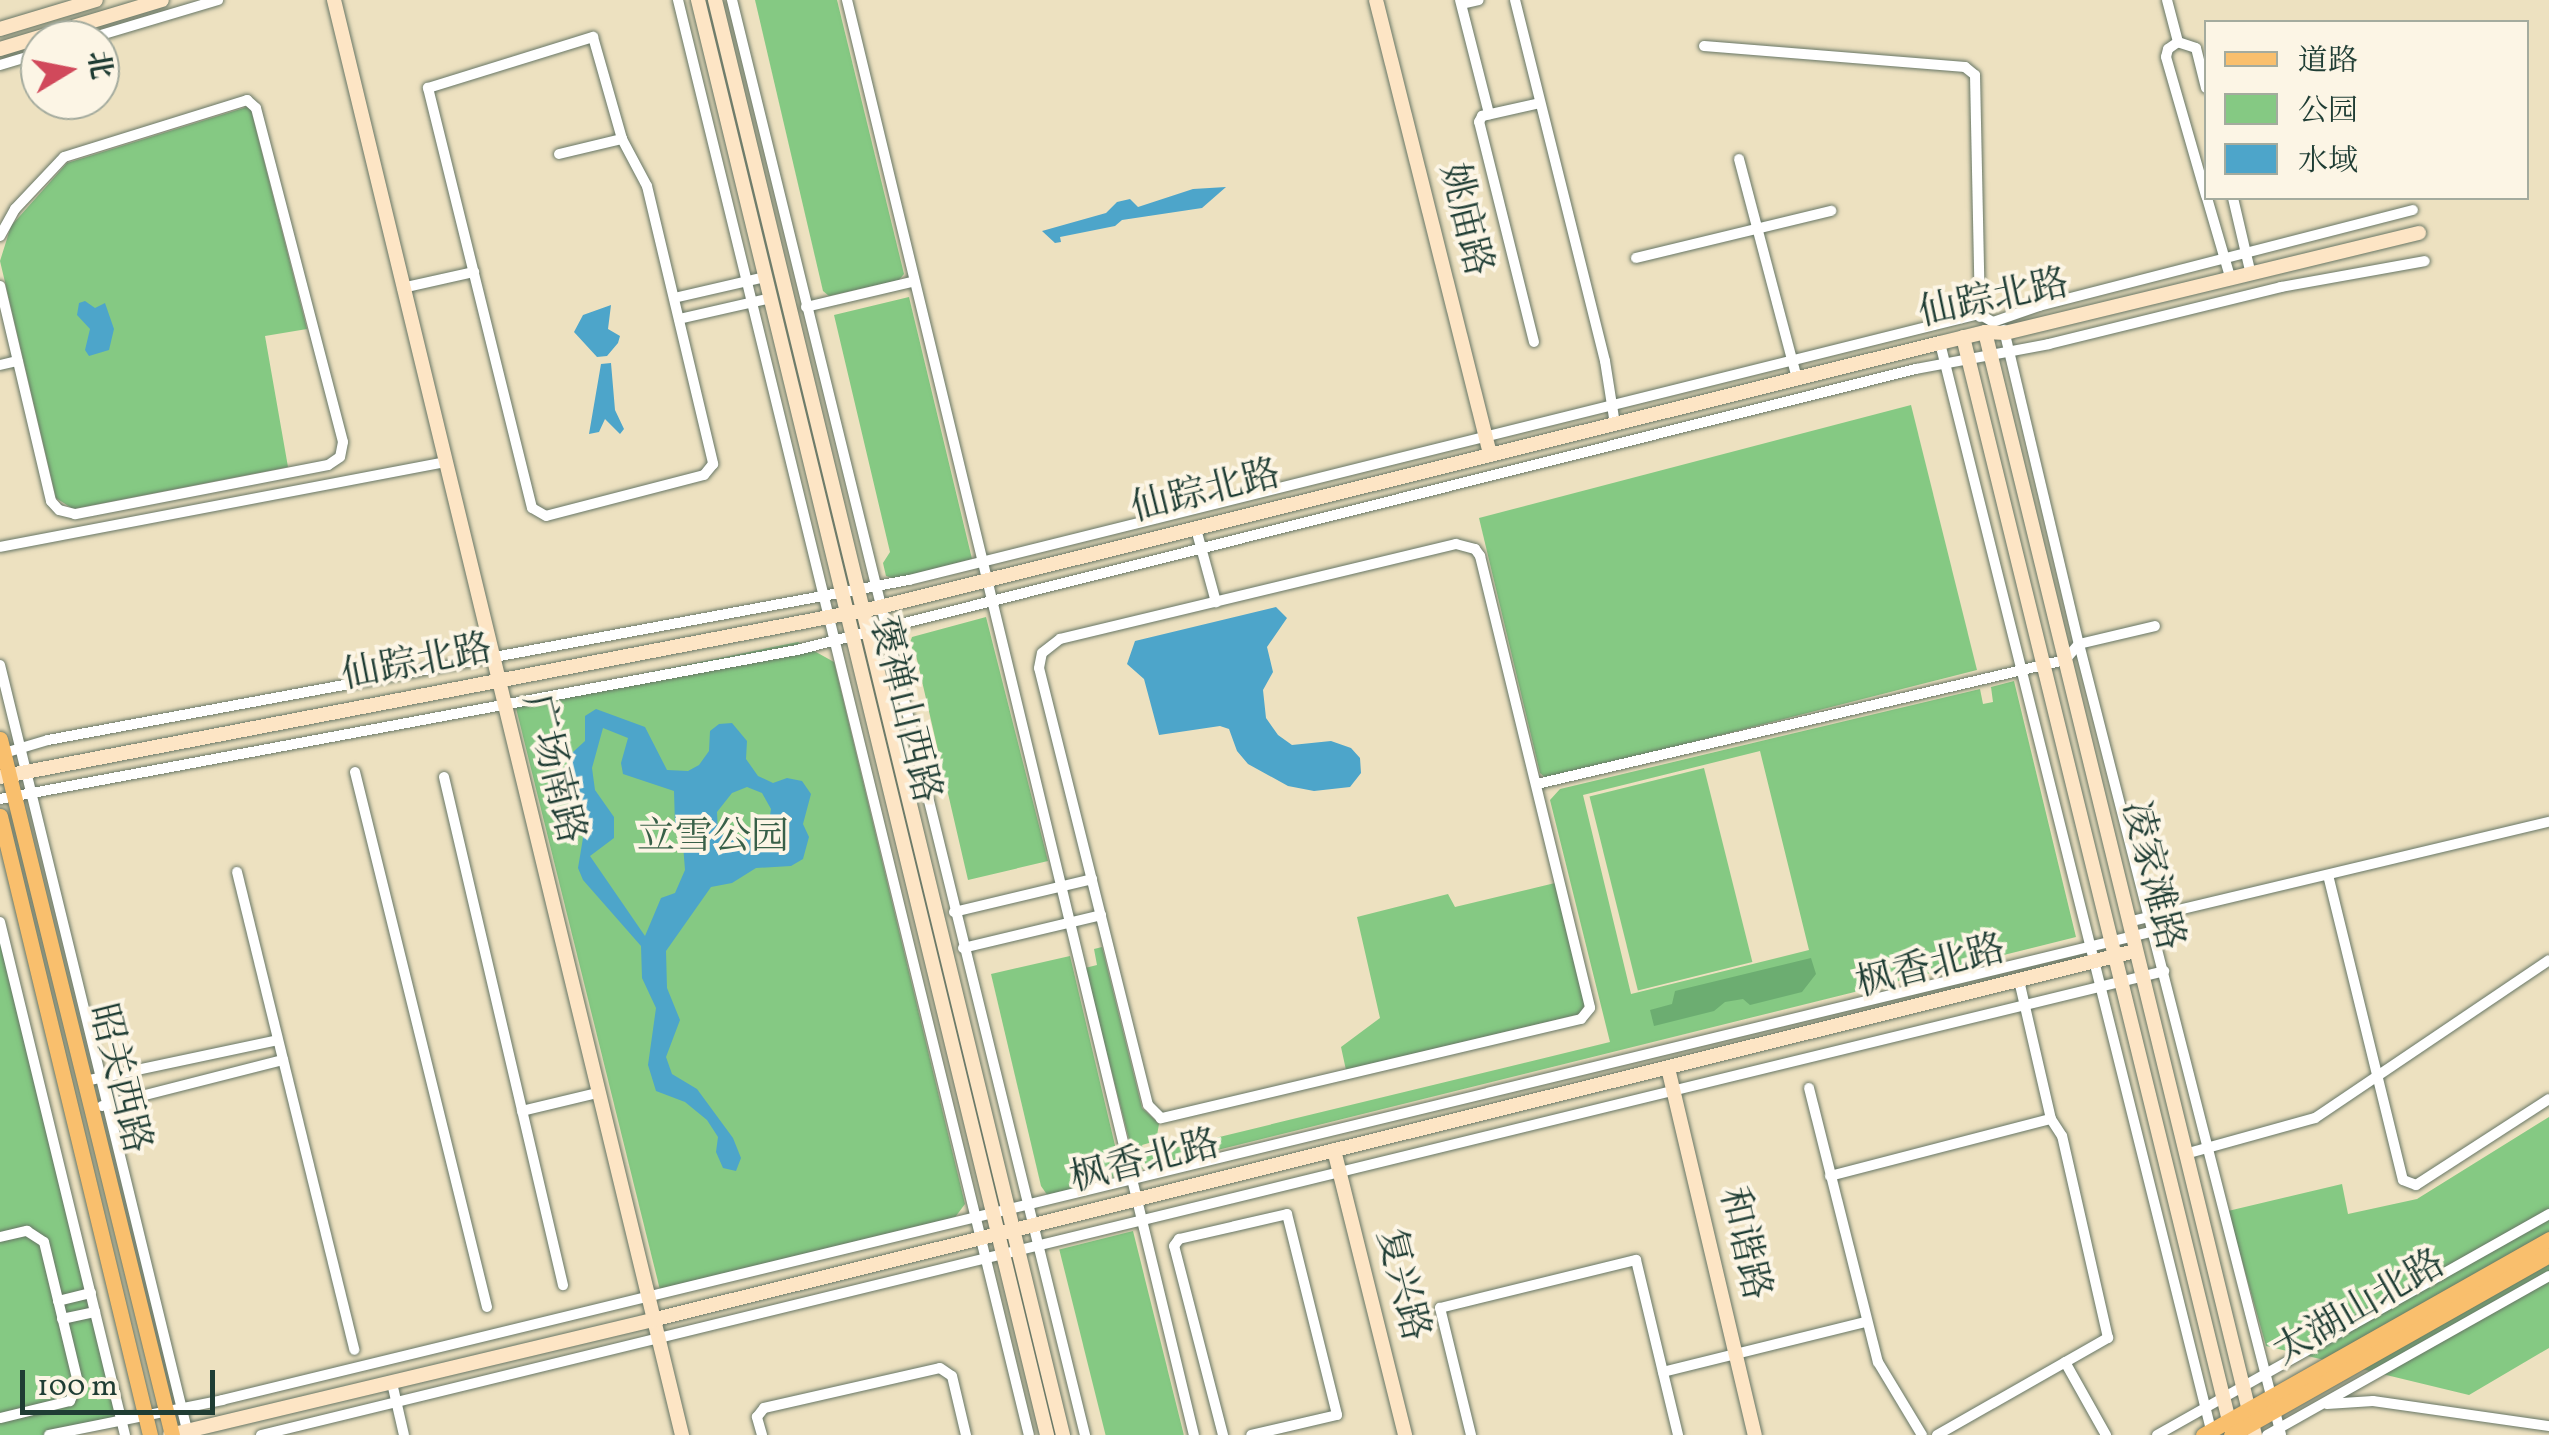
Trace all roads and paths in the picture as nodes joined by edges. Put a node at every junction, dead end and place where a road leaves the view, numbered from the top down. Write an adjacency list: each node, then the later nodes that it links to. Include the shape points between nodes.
1 (96, 0): 15 (main road)
2 (162, 0): 19 (main road)
3 (218, 0): 16 (street)
4 (334, 0): 43 (main road, 广场南路)
5 (678, 0): 40 (street)
6 (698, 0): 38 (main road, 褒禅山西路)
7 (715, 0): 72 (main road, 褒禅山西路)
8 (732, 0): 47 (street)
9 (848, 0): 41 (street)
10 (1376, 0): 65 (main road, 姚庙路)
11 (1480, 0): 14 (street)
12 (1514, 0): 21 (street)
13 (2167, 0): 17 (street)
14 (1461, 2): 22 (street)
15 (0, 29)
16 (120, 29)
17 (2178, 42): 20 (street, via 2196,48); 26 (street, via 2166,57)
18 (1704, 46): 48 (street, via 1966,67 1975,75)
19 (0, 49)
20 (2204, 80)
21 (1540, 102): 22 (street); 63 (street)
22 (1489, 114): 53 (street, via 1479,122)
23 (622, 139): 24 (street); 36 (street, via 593,37 428,88); 44 (street, via 647,186)
24 (559, 154)
25 (1740, 159): 31 (street)
26 (2204, 186)
27 (2208, 200): 39 (street)
28 (2233, 200): 37 (street)
29 (2413, 210): 50 (street)
30 (1831, 211): 31 (street)
31 (1756, 229): 34 (street); 59 (street)
32 (2419, 233): 37 (main road, 仙踪北路)
33 (0, 236): 58 (street, via 64,157 247,100 256,108 334,404 340,457 328,465 94,510 59,510 51,501)
34 (1636, 258)
35 (2425, 261): 55 (street, via 2281,287)
36 (474, 272): 43 (street); 49 (street, via 538,515 704,475 713,464)
37 (2251, 275): 39 (main road, 仙踪北路)
38 (765, 277): 40 (street); 45 (main road, 褒禅山西路)
39 (2231, 280): 50 (main road, 仙踪北路)
40 (744, 281): 44 (street); 46 (street)
41 (912, 282): 47 (street); 70 (street)
42 (0, 286): 58 (street)
43 (402, 288): 67 (main road, 广场南路)
44 (674, 298): 49 (street)
45 (770, 298): 46 (street); 73 (main road, 褒禅山西路)
46 (750, 303): 49 (street); 74 (street)
47 (806, 307): 71 (street)
48 (1979, 314): 50 (street); 51 (street); 59 (street)
49 (679, 319)
50 (2003, 326): 51 (main road, 仙踪北路); 55 (street)
51 (1985, 332): 52 (main road, 仙踪北路); 56 (main road, 凌家滩路)
52 (1964, 338): 54 (main road, 仙踪北路); 57 (main road, 凌家滩路)
53 (1534, 342)
54 (1940, 343): 60 (street); 62 (main road, 仙踪北路)
55 (2009, 352): 56 (street); 85 (street)
56 (1991, 355): 57 (street); 87 (main road, 凌家滩路)
57 (1969, 359): 60 (street); 88 (main road, 凌家滩路)
58 (18, 360): 61 (street)
59 (1792, 361): 62 (street); 63 (street)
60 (1945, 364): 80 (street); 90 (street)
61 (0, 365)
62 (1796, 379): 64 (main road, 仙踪北路)
63 (1612, 406): 64 (street); 65 (street)
64 (1615, 424): 66 (main road, 仙踪北路)
65 (1485, 437): 66 (main road, 姚庙路); 71 (street)
66 (1490, 455): 68 (main road, 仙踪北路)
67 (444, 462): 69 (street); 86 (main road, 广场南路)
68 (1196, 529): 70 (main road, 仙踪北路); 75 (street)
69 (0, 548)
70 (985, 582): 76 (main road, 仙踪北路); 105 (street)
71 (874, 586): 72 (street); 76 (street)
72 (858, 590): 73 (street); 77 (main road, 褒禅山西路)
73 (842, 593): 74 (street); 78 (main road, 褒禅山西路)
74 (822, 596): 79 (street); 86 (street)
75 (1216, 602): 98 (street, via 1456,544 1475,549); 104 (street, via 1060,640 1042,653 1039,668)
76 (880, 607): 77 (main road, 仙踪北路); 80 (street)
77 (863, 611): 78 (main road, 仙踪北路); 82 (main road, 褒禅山西路)
78 (847, 614): 79 (main road, 仙踪北路); 83 (main road, 褒禅山西路)
79 (828, 618): 84 (street); 91 (main road, 仙踪北路)
80 (884, 626): 82 (street); 106 (street)
81 (2155, 626): 85 (street)
82 (868, 631): 83 (street); 143 (main road, 褒禅山西路)
83 (852, 635): 84 (street); 144 (main road, 褒禅山西路)
84 (833, 640): 92 (street); 146 (street)
85 (2079, 644): 87 (street); 108 (street)
86 (492, 658): 91 (main road, 广场南路); 93 (street)
87 (2065, 660): 88 (street); 112 (main road, 凌家滩路)
88 (2044, 664): 90 (street); 114 (main road, 凌家滩路)
89 (0, 665): 93 (street)
90 (2022, 669): 98 (street); 115 (street)
91 (498, 681): 92 (main road, 广场南路); 96 (main road, 仙踪北路)
92 (503, 705): 99 (street); 130 (main road, 广场南路)
93 (20, 748): 94 (street); 96 (street)
94 (1, 749): 96 (main road, 昭关西路)
95 (355, 772): 164 (street)
96 (12, 774): 99 (main road, 昭关西路)
97 (444, 778): 133 (street)
98 (1537, 784): 107 (street, via 1591,1000 1581,1019 1160,1118 1148,1106)
99 (15, 796): 127 (main road, 昭关西路)
100 (0, 816): 185 (main road, 昭关西路)
101 (2549, 822): 103 (street)
102 (238, 872): 123 (street)
103 (2328, 875): 108 (street); 126 (street)
104 (1092, 878): 105 (street); 107 (street)
105 (1060, 886): 106 (street); 110 (street)
106 (954, 912): 113 (street)
107 (1101, 915): 110 (street)
108 (2151, 917): 111 (street); 112 (street)
109 (0, 922): 161 (street)
110 (1069, 922): 113 (street); 140 (street)
111 (2154, 931): 112 (street); 117 (street)
112 (2132, 936): 114 (main road, 枫香北路); 118 (main road, 凌家滩路)
113 (963, 948): 142 (street)
114 (2113, 948): 115 (main road, 枫香北路); 120 (main road, 凌家滩路)
115 (2095, 953): 119 (main road, 枫香北路); 121 (street); 140 (street)
116 (2549, 960): 126 (street)
117 (2164, 970): 118 (street); 135 (street)
118 (2142, 976): 120 (street); 137 (main road, 凌家滩路)
119 (2019, 980): 122 (street); 125 (main road, 枫香北路)
120 (2121, 981): 121 (street); 179 (main road, 凌家滩路)
121 (2103, 986): 122 (street); 183 (street)
122 (2025, 1004): 129 (street); 134 (street)
123 (278, 1040): 124 (street); 127 (street)
124 (283, 1060): 132 (street); 171 (street)
125 (1668, 1068): 129 (main road, 和谐路); 136 (main road, 枫香北路)
126 (2376, 1074): 131 (street, via 2402,1180 2416,1185); 135 (street, via 2371,1085 2315,1118)
127 (93, 1080): 132 (main road, 昭关西路)
128 (1809, 1088): 139 (street)
129 (1673, 1090): 138 (street); 173 (main road, 和谐路)
130 (597, 1093): 133 (street); 162 (main road, 广场南路)
131 (2549, 1098)
132 (100, 1107): 184 (main road, 昭关西路)
133 (522, 1111): 160 (street)
134 (2051, 1119): 139 (street); 174 (street, via 2062,1136 2108,1338)
135 (2207, 1149): 137 (street); 176 (street)
136 (1334, 1150): 138 (main road, 复兴路); 141 (main road, 枫香北路)
137 (2185, 1154): 178 (main road, 凌家滩路)
138 (1340, 1171): 147 (street); 209 (main road, 复兴路)
139 (1830, 1176): 168 (street)
140 (1132, 1180): 141 (street); 142 (street)
141 (1136, 1198): 147 (street); 148 (main road, 枫香北路)
142 (1026, 1205): 143 (street); 148 (street)
143 (1008, 1210): 144 (street); 149 (main road, 褒禅山西路)
144 (992, 1214): 146 (street); 150 (main road, 褒禅山西路)
145 (2549, 1214): 176 (street)
146 (975, 1218): 152 (street); 162 (street)
147 (1142, 1220): 154 (street); 172 (street)
148 (1031, 1226): 149 (main road, 枫香北路); 154 (street)
149 (1014, 1230): 150 (main road, 枫香北路); 155 (main road, 褒禅山西路)
150 (998, 1234): 152 (main road, 枫香北路); 156 (main road, 褒禅山西路)
151 (0, 1237): 163 (street, via 27,1231 41,1237)
152 (980, 1239): 158 (street); 167 (main road, 枫香北路)
153 (2549, 1239): 181 (main road, 太湖山北路)
154 (1036, 1245): 155 (street); 205 (street)
155 (1018, 1250): 156 (street); 204 (main road, 褒禅山西路)
156 (1002, 1253): 158 (street); 203 (main road, 褒禅山西路)
157 (2549, 1255): 181 (main road, 太湖山北路)
158 (985, 1258): 169 (street); 202 (street)
159 (2549, 1276): 182 (street)
160 (563, 1286)
161 (90, 1293): 163 (street); 165 (street)
162 (646, 1297): 167 (main road, 广场南路); 184 (street)
163 (58, 1301): 166 (street)
164 (487, 1307)
165 (95, 1312): 166 (street); 187 (street)
166 (62, 1319): 186 (street, via 78,1383 74,1396)
167 (652, 1320): 169 (main road, 广场南路); 177 (main road, 枫香北路)
168 (1865, 1322): 173 (street); 213 (street, via 1878,1362)
169 (656, 1338): 180 (street); 199 (main road, 广场南路)
170 (1200, 1347): 172 (street); 207 (street); 208 (street, via 1174,1246 1179,1239 1286,1214 1338,1415)
171 (354, 1350)
172 (1174, 1353): 206 (street)
173 (1735, 1354): 175 (street); 212 (main road, 和谐路)
174 (2065, 1362): 214 (street); 215 (street)
175 (1663, 1372): 210 (street, via 1636,1260 1440,1308); 211 (street)
176 (2263, 1374): 178 (street); 181 (street)
177 (392, 1384): 180 (street); 192 (main road, 枫香北路)
178 (2242, 1386): 179 (street); 188 (main road, 凌家滩路)
179 (2223, 1397): 183 (street); 190 (main road, 凌家滩路)
180 (396, 1402): 197 (street); 198 (street)
181 (2272, 1404): 188 (main road, 太湖山北路); 191 (street)
182 (2321, 1404): 189 (street, via 2373,1401); 191 (street)
183 (2206, 1407): 193 (street); 216 (street)
184 (174, 1410): 185 (street); 192 (main road, 昭关西路)
185 (145, 1415): 187 (street); 196 (main road, 昭关西路)
186 (0, 1418)
187 (122, 1420): 194 (street); 195 (street)
188 (2251, 1423): 190 (main road, 太湖山北路)
189 (2549, 1426)
190 (2231, 1431): 193 (main road, 太湖山北路)
191 (2280, 1432): 217 (street)
192 (178, 1434)
193 (2209, 1434)
194 (49, 1435)
195 (126, 1435)
196 (150, 1435)
197 (262, 1435)
198 (404, 1435)
199 (682, 1435)
200 (762, 1435): 201 (street, via 757,1418 764,1408 940,1368 952,1376)
201 (966, 1435)
202 (1028, 1435)
203 (1046, 1435)
204 (1064, 1435)
205 (1085, 1435)
206 (1194, 1435)
207 (1223, 1435)
208 (1252, 1435)
209 (1405, 1435)
210 (1471, 1435)
211 (1678, 1435)
212 (1755, 1435)
213 (1922, 1435)
214 (1937, 1435)
215 (2106, 1435)
216 (2157, 1435)
217 (2266, 1435)

